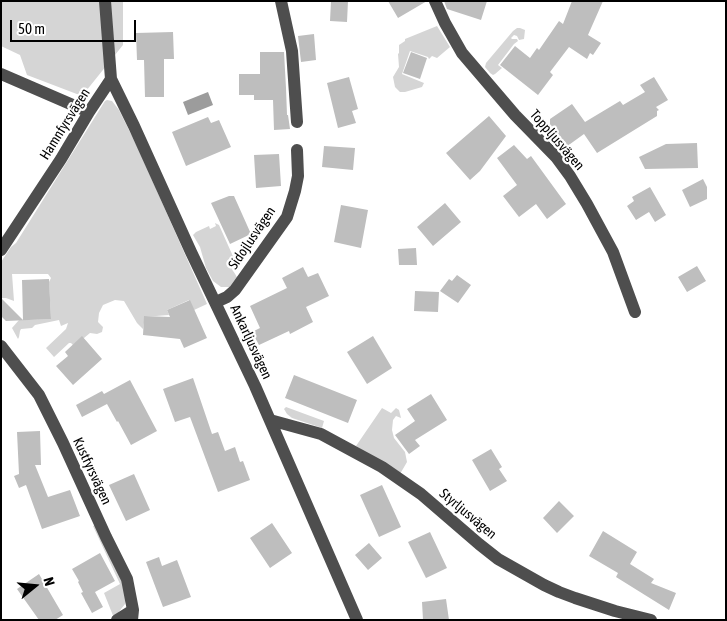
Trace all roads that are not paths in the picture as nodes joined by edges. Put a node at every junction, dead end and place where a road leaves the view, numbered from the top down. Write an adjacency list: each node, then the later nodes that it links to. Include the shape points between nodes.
1 (105, 1): 5 (street)
2 (281, 1): 7 (street, via 292,51)
3 (435, 1): 11 (street, Toppljusvägen, via 462,53 570,176 613,252)
4 (1, 74): 6 (street)
5 (110, 79): 6 (street, Hamnfyrsvägen); 10 (street, Ankarljusvägen)
6 (89, 112): 9 (street, Hamnfyrsvägen)
7 (297, 122)
8 (297, 150): 10 (street, Sidojlusvägen, via 296,191 287,217 235,290)
9 (1, 250)
10 (216, 302): 13 (street, Ankarljusvägen)
11 (635, 312)
12 (1, 346): 14 (street, Kustfyrsvägen, via 39,395 127,579)
13 (270, 420): 16 (street, Ankarljusvägen); 17 (street, Styrljusvägen, via 321,434 382,467 421,494 492,554 544,585 575,598)
14 (133, 615): 15 (street)
15 (117, 620)
16 (357, 620)
17 (651, 620)

